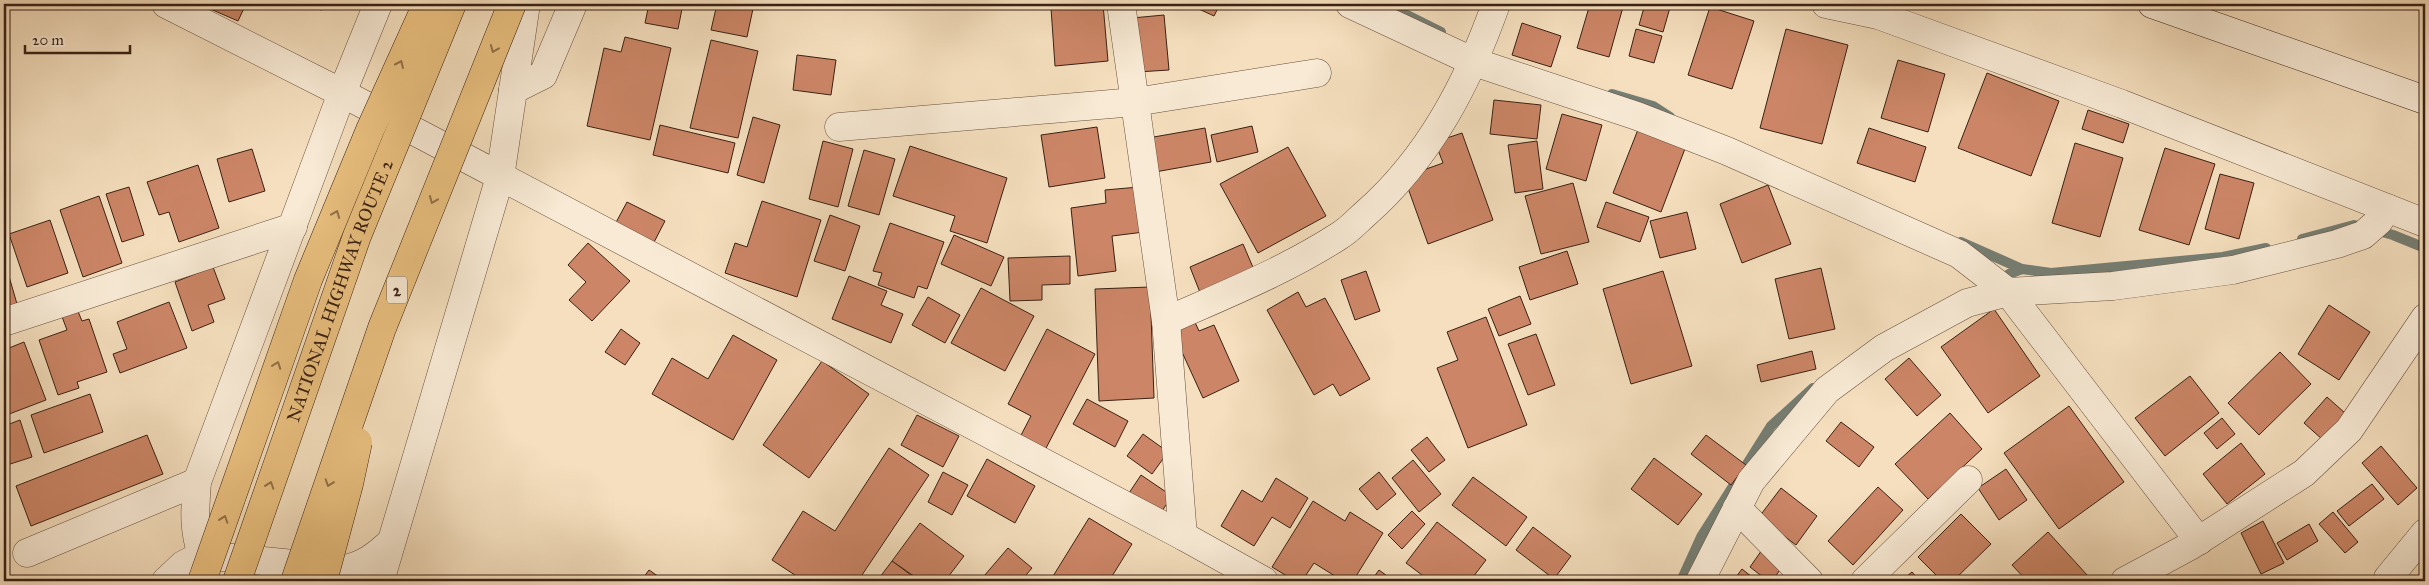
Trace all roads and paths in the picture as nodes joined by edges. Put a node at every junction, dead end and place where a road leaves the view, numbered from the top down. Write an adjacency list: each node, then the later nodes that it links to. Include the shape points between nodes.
1 (166, 4): 16 (street)
2 (378, 4): 16 (street)
3 (427, 4): 40 (highway, one-way to 3, bridge, via 308,280)
4 (452, 4): 41 (highway, NATIONAL HIGHWAY ROUTE 2, one-way to 4, bridge, via 357,236)
5 (512, 4): 28 (highway, 2, one-way to 28, bridge)
6 (526, 4): 15 (street)
7 (573, 4): 15 (street, via 544,75)
8 (1121, 4): 18 (street)
9 (1350, 4): 13 (street)
10 (1496, 4): 13 (street)
11 (1826, 4): 21 (street, via 1878,15 2122,104)
12 (2152, 4): 17 (street)
13 (1477, 54): 24 (street, via 1727,151 1959,254); 26 (street, via 1442,123 1419,157 1381,200 1341,235 1289,266)
14 (1317, 73): 18 (street)
15 (513, 90): 20 (street)
16 (342, 93): 20 (street); 23 (street)
17 (2425, 100)
18 (1135, 102): 19 (street); 26 (street)
19 (839, 127)
20 (500, 177): 33 (street); 35 (street)
21 (2376, 222): 22 (street); 24 (street, via 2336,244 2233,270 2113,286)
22 (2425, 223)
23 (293, 227): 27 (street); 30 (street)
24 (2008, 292): 31 (street, via 1967,303 1884,348 1827,390 1751,481); 34 (street)
25 (2425, 318): 34 (street, via 2349,430 2304,473)
26 (1166, 321): 33 (street)
27 (4, 322)
28 (382, 328): 42 (highway, 2, one-way to 42, bridge); 43 (highway, bridge, via 349,484)
29 (1968, 480): 48 (street)
30 (197, 482): 36 (street); 37 (street, via 194,521)
31 (1737, 508): 46 (street); 47 (street)
32 (2425, 533): 38 (street)
33 (1183, 536): 45 (street)
34 (2199, 540): 49 (street)
35 (390, 543): 37 (street, via 360,566 345,570); 44 (street)
36 (26, 553)
37 (202, 554): 39 (street, via 183,565)
38 (2388, 578)
39 (166, 581)
40 (202, 581)
41 (237, 581)
42 (295, 581)
43 (323, 581)
44 (380, 581)
45 (1264, 581)
46 (1700, 581)
47 (1809, 581)
48 (1865, 581)
49 (2125, 581)

